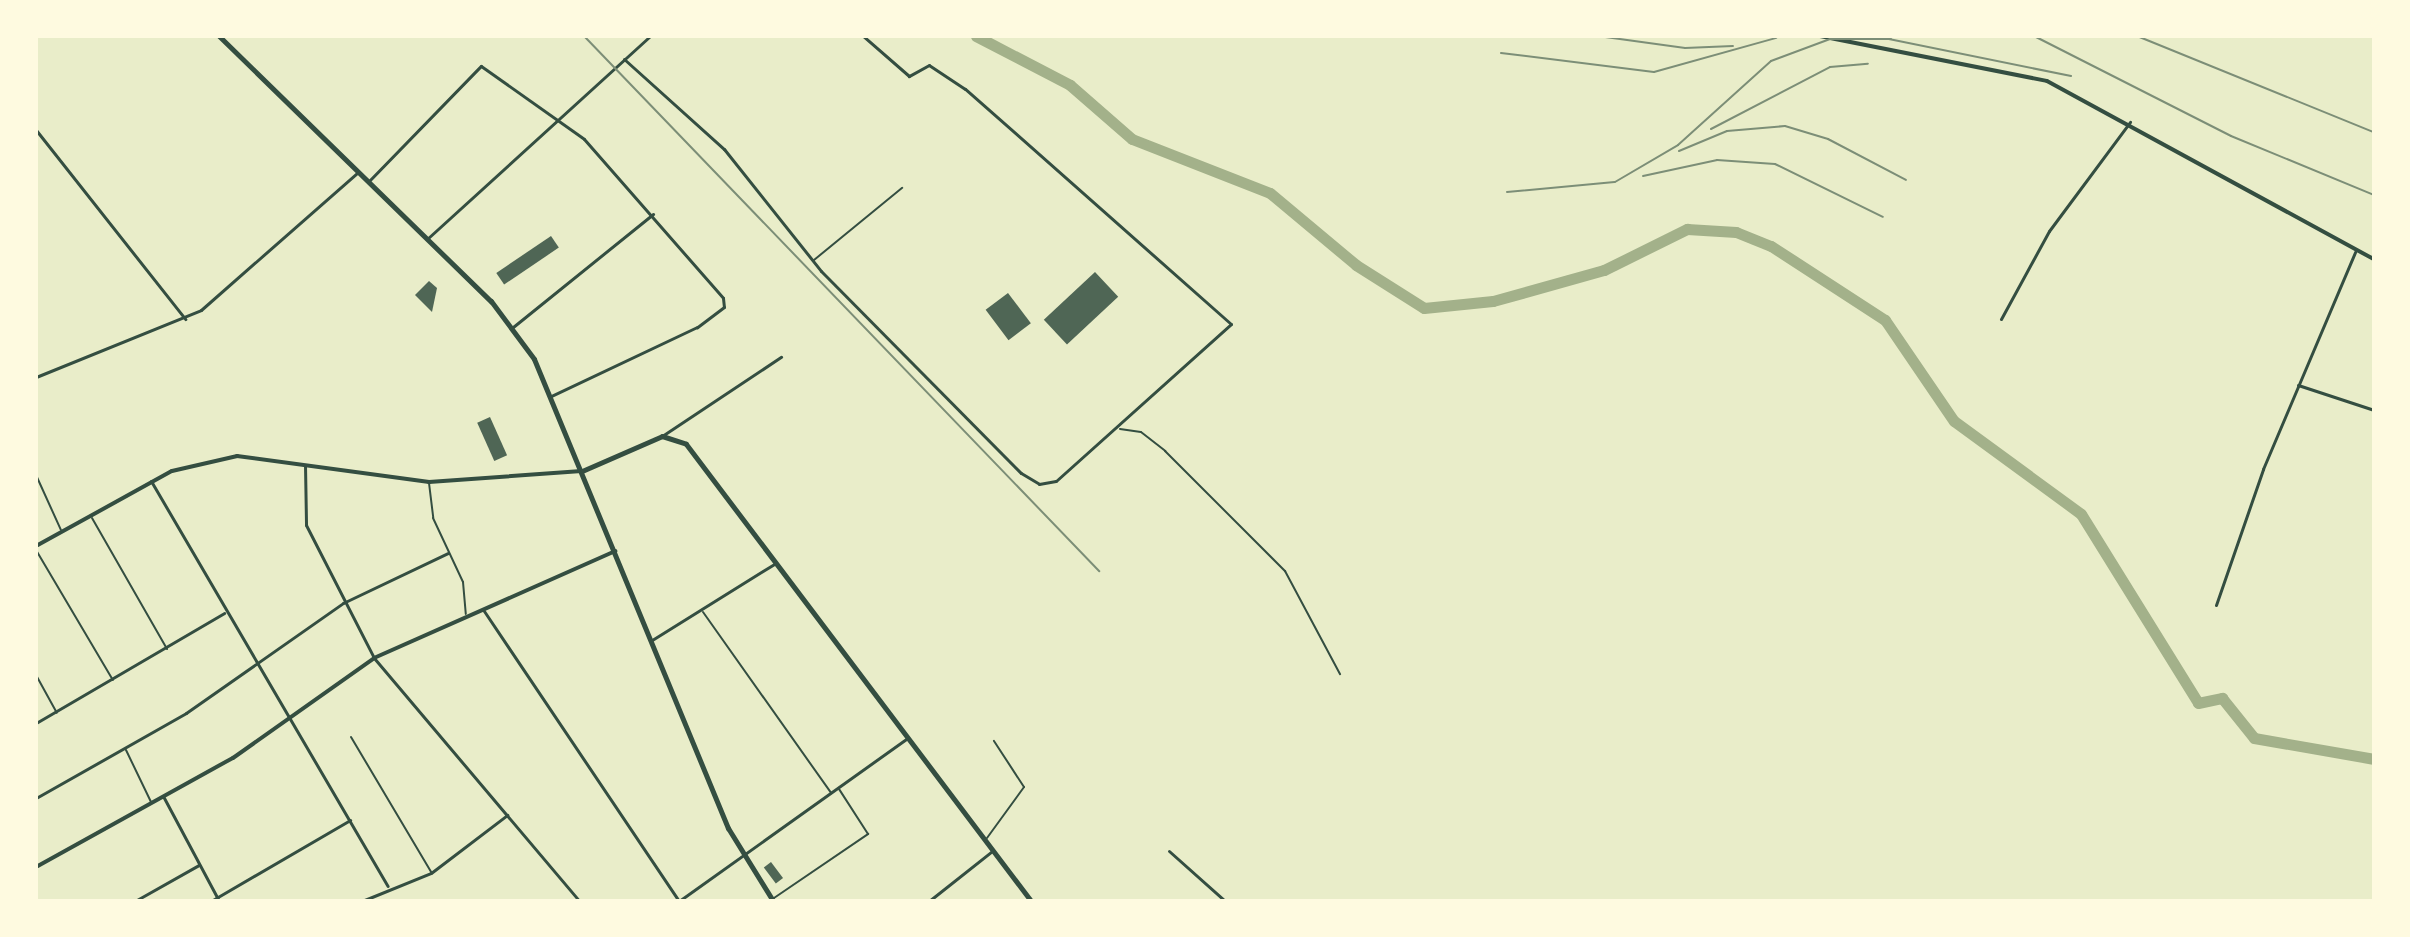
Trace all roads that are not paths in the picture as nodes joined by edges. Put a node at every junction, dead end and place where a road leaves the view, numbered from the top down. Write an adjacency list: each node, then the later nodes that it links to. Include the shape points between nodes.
1 (219, 36): 9 (highway)
2 (650, 36): 5 (street)
3 (863, 36): 25 (street, via 909,76 929,65 965,89 1231,324)
4 (1820, 36): 7 (street, via 2047,81)
5 (624, 59): 6 (street); 16 (street, via 742,170)
6 (562, 122): 10 (street, via 480,66); 12 (street); 13 (street)
7 (2130, 122): 14 (street); 18 (street, via 2049,231)
8 (36, 130): 17 (street)
9 (358, 172): 10 (highway); 17 (street)
10 (368, 182): 13 (highway)
11 (902, 188): 16 (lane)
12 (653, 214): 19 (street); 23 (street, via 724,307 650,352)
13 (427, 239): 19 (highway)
14 (2355, 252): 15 (street); 22 (street)
15 (2374, 259)
16 (813, 261): 25 (street, via 1039,484 1056,481)
17 (185, 319): 21 (street)
18 (2001, 319)
19 (513, 327): 23 (highway)
20 (781, 357): 26 (street)
21 (36, 377)
22 (2297, 385): 24 (street); 41 (street)
23 (551, 396): 28 (highway)
24 (2374, 410)
25 (1120, 429): 50 (lane, via 1141,432 1165,451 1285,571)
26 (662, 436): 28 (highway); 37 (highway, via 686,444)
27 (305, 465): 30 (street, via 237,456 183,466); 31 (street); 40 (street, via 306,525)
28 (582, 471): 31 (street); 35 (highway)
29 (36, 475): 33 (lane)
30 (151, 481): 32 (street); 44 (street)
31 (429, 482): 36 (lane, via 433,518)
32 (91, 514): 33 (street); 47 (lane)
33 (61, 531): 34 (street)
34 (36, 548): 52 (lane)
35 (615, 551): 42 (street); 46 (highway)
36 (448, 553): 40 (street); 45 (lane, via 463,582)
37 (774, 564): 43 (street); 57 (highway)
38 (2374, 585): 39 (street)
39 (2374, 601)
40 (343, 603): 48 (street); 49 (street)
41 (2216, 605)
42 (482, 608): 45 (street); 81 (street)
43 (703, 612): 46 (street); 61 (lane)
44 (224, 613): 47 (street); 49 (street)
45 (466, 614): 48 (street)
46 (652, 640): 70 (highway)
47 (167, 649): 52 (street)
48 (374, 658): 54 (street); 65 (street)
49 (257, 668): 54 (street); 59 (street)
50 (1340, 674)
51 (36, 675): 53 (lane)
52 (113, 680): 53 (street)
53 (57, 713): 55 (street)
54 (291, 719): 62 (street); 66 (street)
55 (36, 723)
56 (351, 737): 73 (lane)
57 (906, 739): 60 (street); 67 (highway)
58 (994, 741): 67 (lane, via 1024,787)
59 (125, 748): 63 (street); 64 (lane)
60 (839, 788): 61 (street); 76 (lane, via 868,834)
61 (831, 793): 70 (street)
62 (163, 796): 64 (street); 71 (street)
63 (36, 798)
64 (152, 803): 72 (street)
65 (507, 815): 73 (street); 80 (street)
66 (350, 820): 74 (street); 75 (street)
67 (985, 840): 68 (highway)
68 (992, 851): 82 (street); 83 (highway)
69 (1169, 851): 84 (street)
70 (742, 858): 76 (highway); 81 (street)
71 (199, 865): 75 (street); 77 (street)
72 (36, 867)
73 (431, 873): 74 (street)
74 (388, 886): 79 (street)
75 (218, 899): 78 (street)
76 (773, 900)
77 (135, 901)
78 (211, 901)
79 (362, 901)
80 (579, 901)
81 (679, 901)
82 (929, 901)
83 (1031, 901)
84 (1225, 901)

